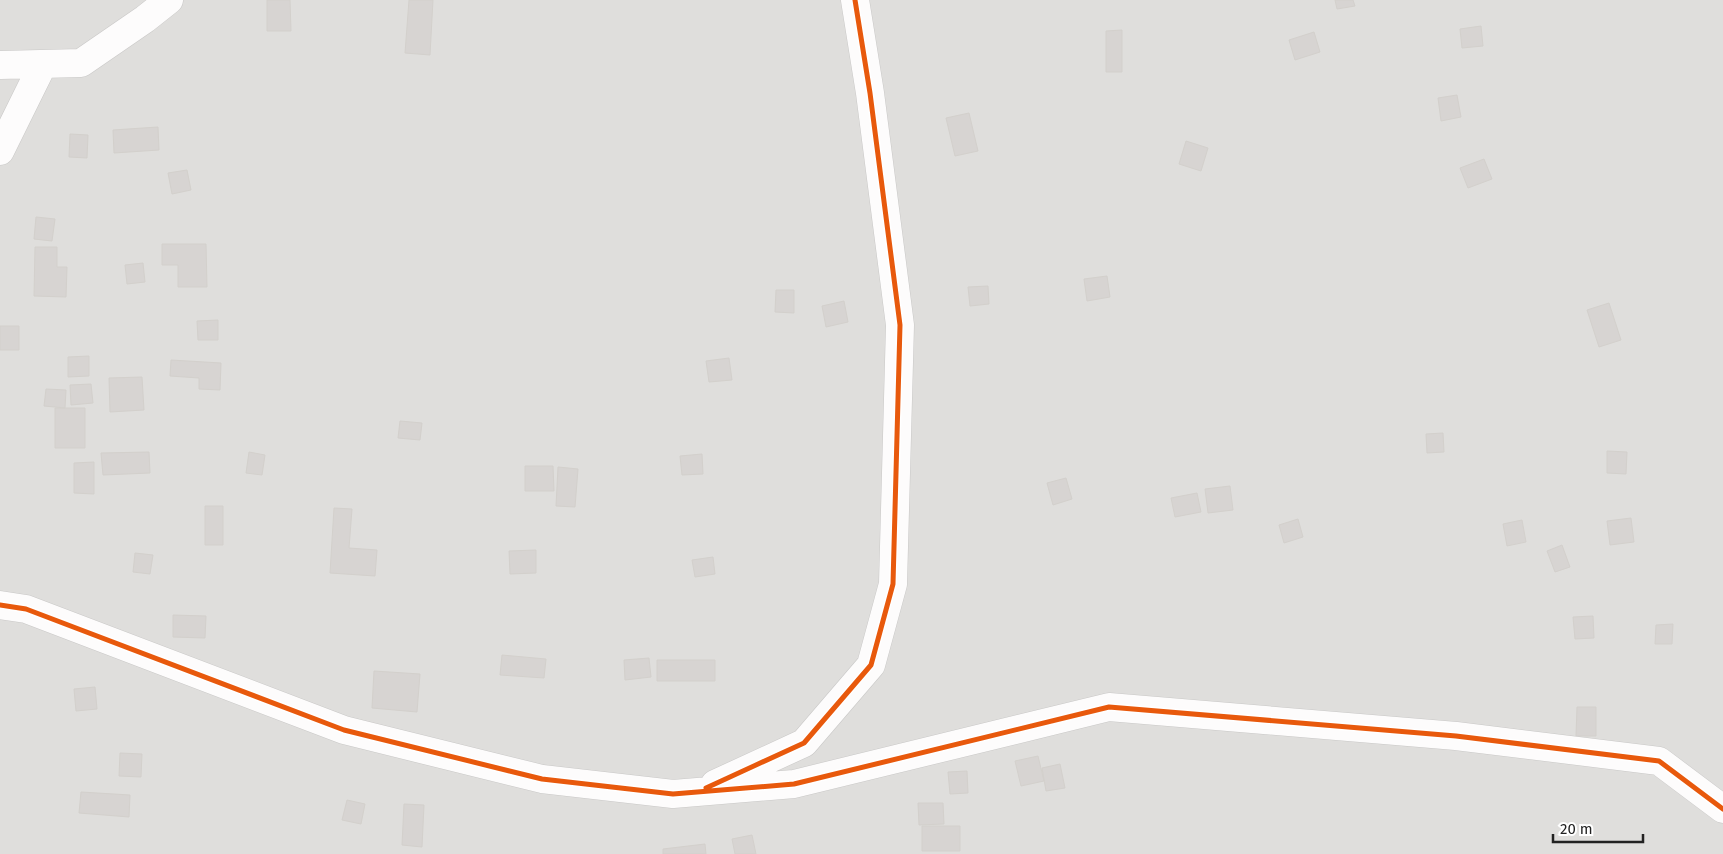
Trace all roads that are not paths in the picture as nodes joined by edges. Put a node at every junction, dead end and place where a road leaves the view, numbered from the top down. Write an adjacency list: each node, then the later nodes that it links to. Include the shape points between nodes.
1 (169, 0): 3 (street, via 81,63)
2 (855, 0): 7 (street, via 900,325 893,584 871,665 804,743)
3 (43, 64): 4 (street); 5 (street)
4 (0, 65)
5 (0, 152)
6 (0, 605): 7 (street, via 26,609 344,730 542,779 673,794)
7 (697, 792): 8 (street, via 794,784 1109,707 1456,736 1659,760)
8 (1723, 809)

